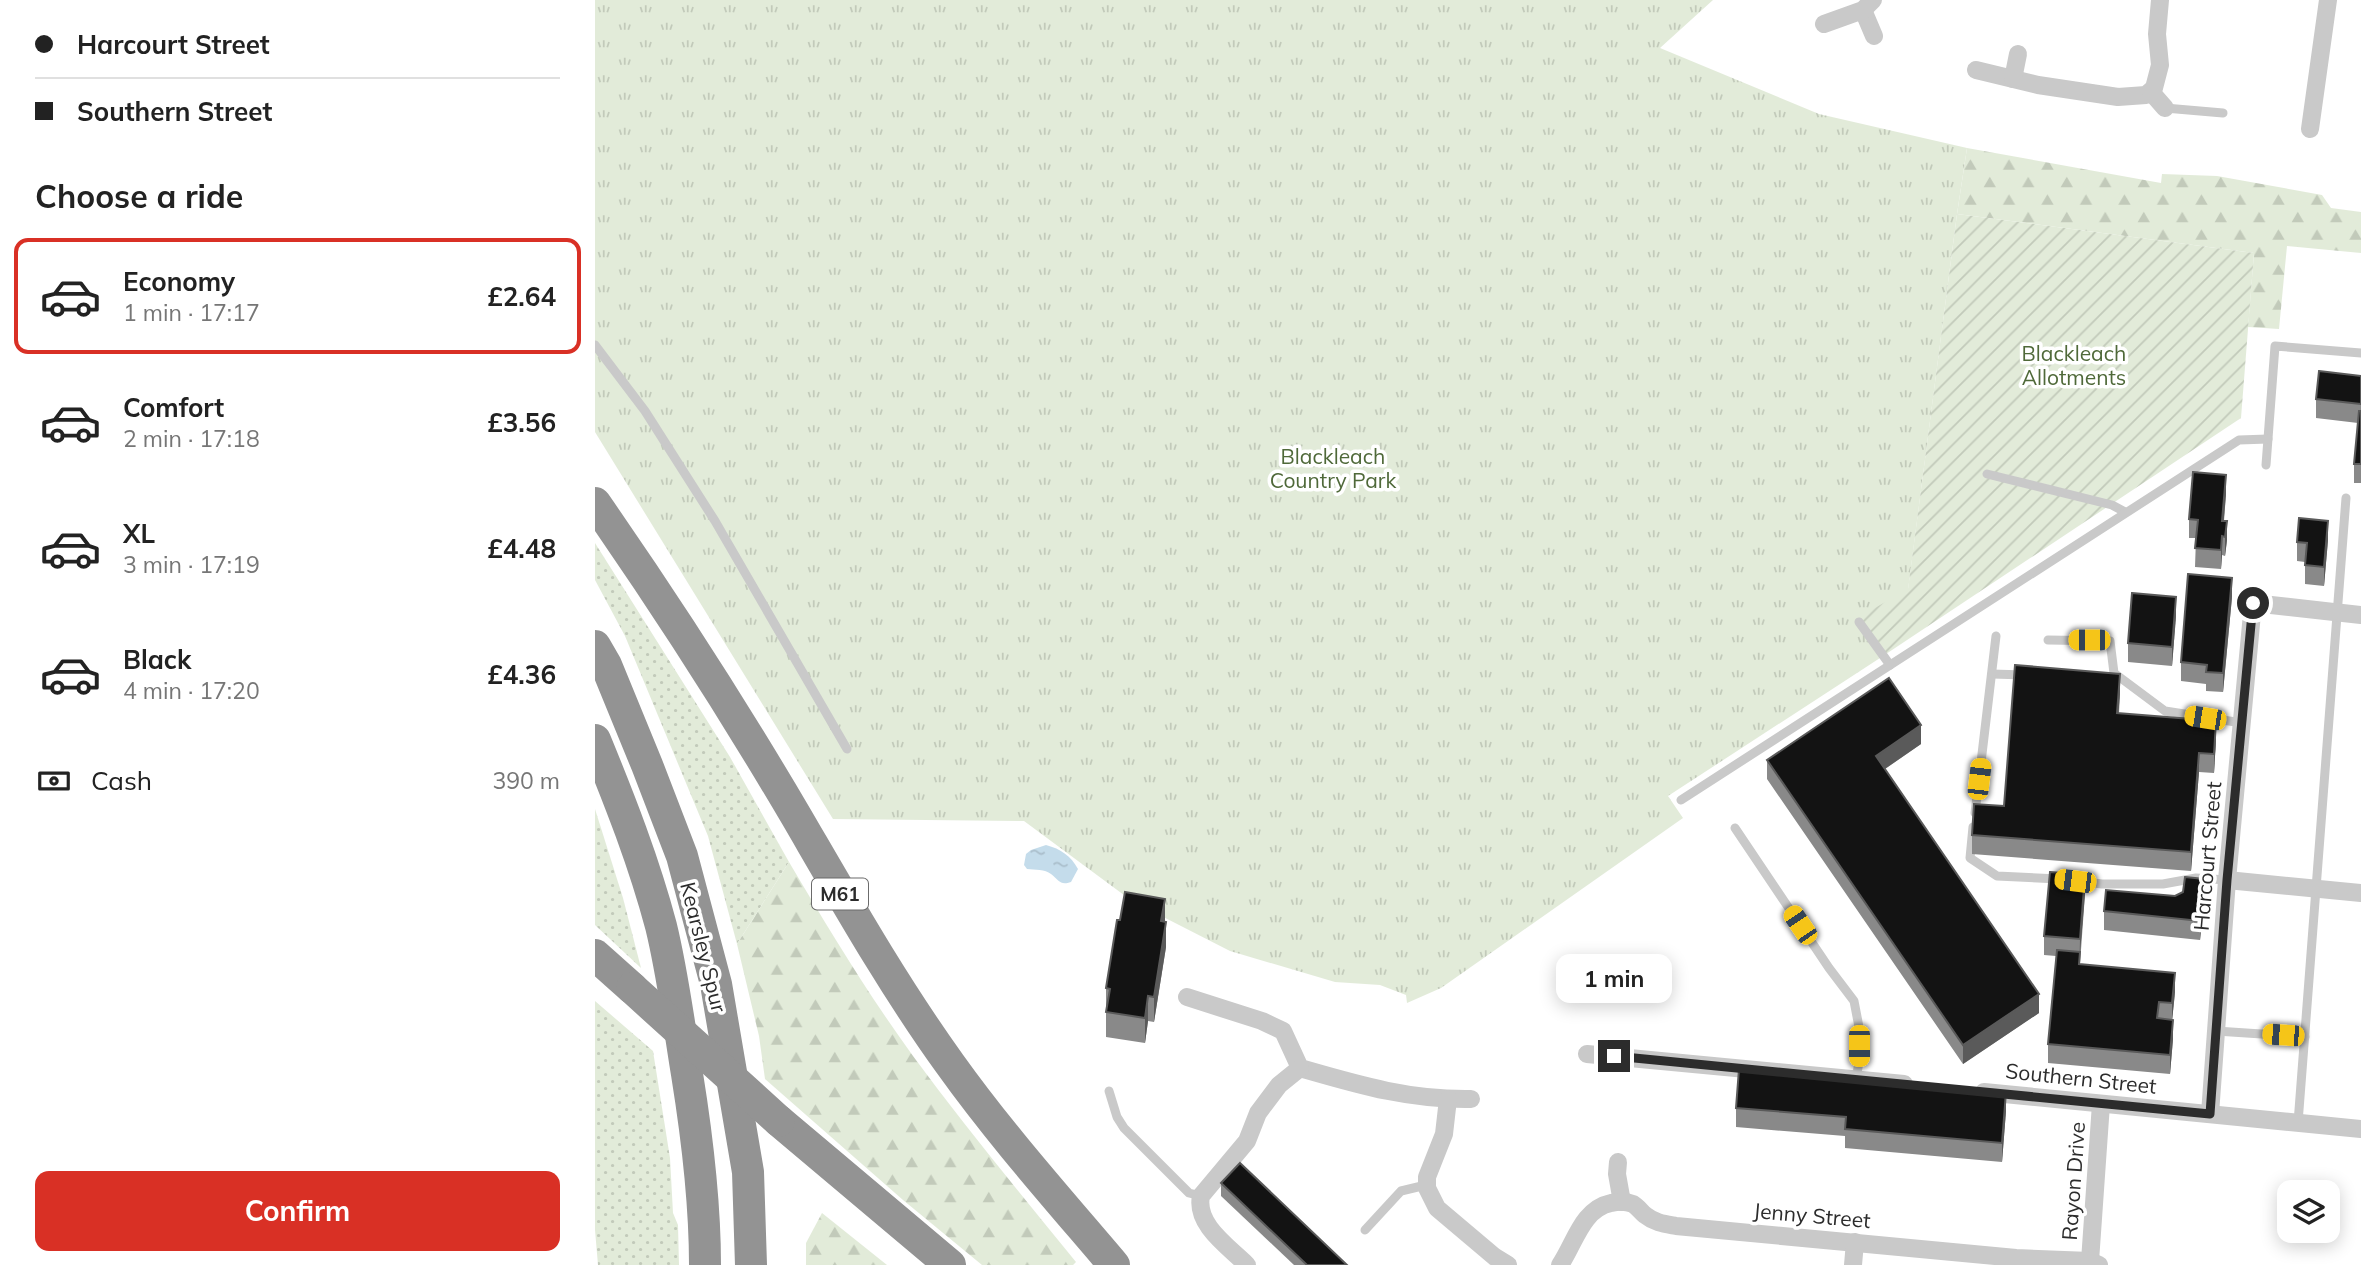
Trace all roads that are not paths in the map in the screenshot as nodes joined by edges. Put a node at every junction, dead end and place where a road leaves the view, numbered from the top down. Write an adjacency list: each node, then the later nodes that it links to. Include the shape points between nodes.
1 (2159, 0): 9 (street, via 2160,65)
2 (2328, 0): 12 (street)
3 (1868, 5): 4 (street); 5 (street)
4 (1824, 24)
5 (1874, 36)
6 (2018, 54): 8 (street)
7 (1976, 70): 8 (street)
8 (2013, 79): 9 (street, via 2118,97)
9 (2151, 92): 10 (street)
10 (2165, 108): 11 (lane)
11 (2223, 113)
12 (2312, 129)
13 (595, 345): 34 (lane, via 645,411 715,521)
14 (2361, 352): 15 (lane, via 2275,346)
15 (2268, 439): 16 (lane); 20 (lane, via 2239,440)
16 (2266, 465)
17 (1987, 474): 20 (lane)
18 (2346, 498): 21 (lane)
19 (595, 503): 67 (highway, M61, via 703,666 837,889 950,1064)
20 (2125, 512): 27 (lane)
21 (2338, 613): 22 (street); 32 (street, Harcourt Street, via 2253,603); 38 (lane)
22 (2361, 615)
23 (1859, 622): 27 (lane)
24 (1996, 636): 28 (lane)
25 (2048, 640): 31 (lane, via 2110,641 2114,673)
26 (595, 646): 65 (highway, Kearsley Spur, via 682,856 716,984 748,1172)
27 (1890, 665): 35 (lane)
28 (1991, 674): 29 (lane); 37 (lane, via 1969,859 1997,876 2102,884 2163,884 2196,877)
29 (2030, 676)
30 (2108, 679): 31 (lane)
31 (2121, 679): 32 (lane, via 2165,711)
32 (2242, 723): 37 (street, Harcourt Street)
33 (595, 740): 64 (highway, Kearsley Spur, via 642,861 661,928 694,1116)
34 (846, 749)
35 (1681, 800)
36 (1735, 828): 46 (lane, via 1854,1001 1859,1027)
37 (2227, 880): 38 (street); 42 (street, Harcourt Street)
38 (2316, 889): 39 (street); 43 (lane)
39 (2361, 893)
40 (595, 955): 66 (highway, bridge, via 779,1121)
41 (1187, 997): 45 (street, via 1283,1031)
42 (2216, 1031): 43 (lane); 53 (street, Harcourt Street)
43 (2305, 1037): 54 (lane)
44 (1587, 1054): 46 (street)
45 (1300, 1068): 50 (street, via 1373,1089); 58 (street, via 1279,1085 1258,1113 1247,1141)
46 (1856, 1079): 47 (street)
47 (1924, 1086)
48 (1965, 1090): 52 (street, Southern Street)
49 (1109, 1091): 58 (lane, via 1124,1128 1189,1193)
50 (1447, 1099): 51 (street); 57 (street, via 1444,1134)
51 (1472, 1099)
52 (2101, 1104): 53 (street, Southern Street); 63 (street, Rayon Drive)
53 (2210, 1114): 54 (street, Southern Street)
54 (2298, 1123): 55 (street, Southern Street)
55 (2361, 1129)
56 (1618, 1162): 59 (street)
57 (1426, 1185): 60 (lane, via 1401,1191); 69 (street, via 1437,1208)
58 (1201, 1196): 68 (street, via 1199,1207 1209,1228)
59 (1622, 1202): 61 (street, Jenny Street, via 1636,1206 1658,1223); 70 (street, via 1607,1203 1590,1214)
60 (1365, 1230)
61 (1854, 1242): 62 (street, Jenny Street); 71 (street)
62 (2015, 1261): 63 (street, Jenny Street)
63 (2095, 1263)
64 (705, 1265)
65 (751, 1265)
66 (950, 1265)
67 (1114, 1265)
68 (1247, 1265)
69 (1508, 1265)
70 (1560, 1265)
71 (1853, 1265)

